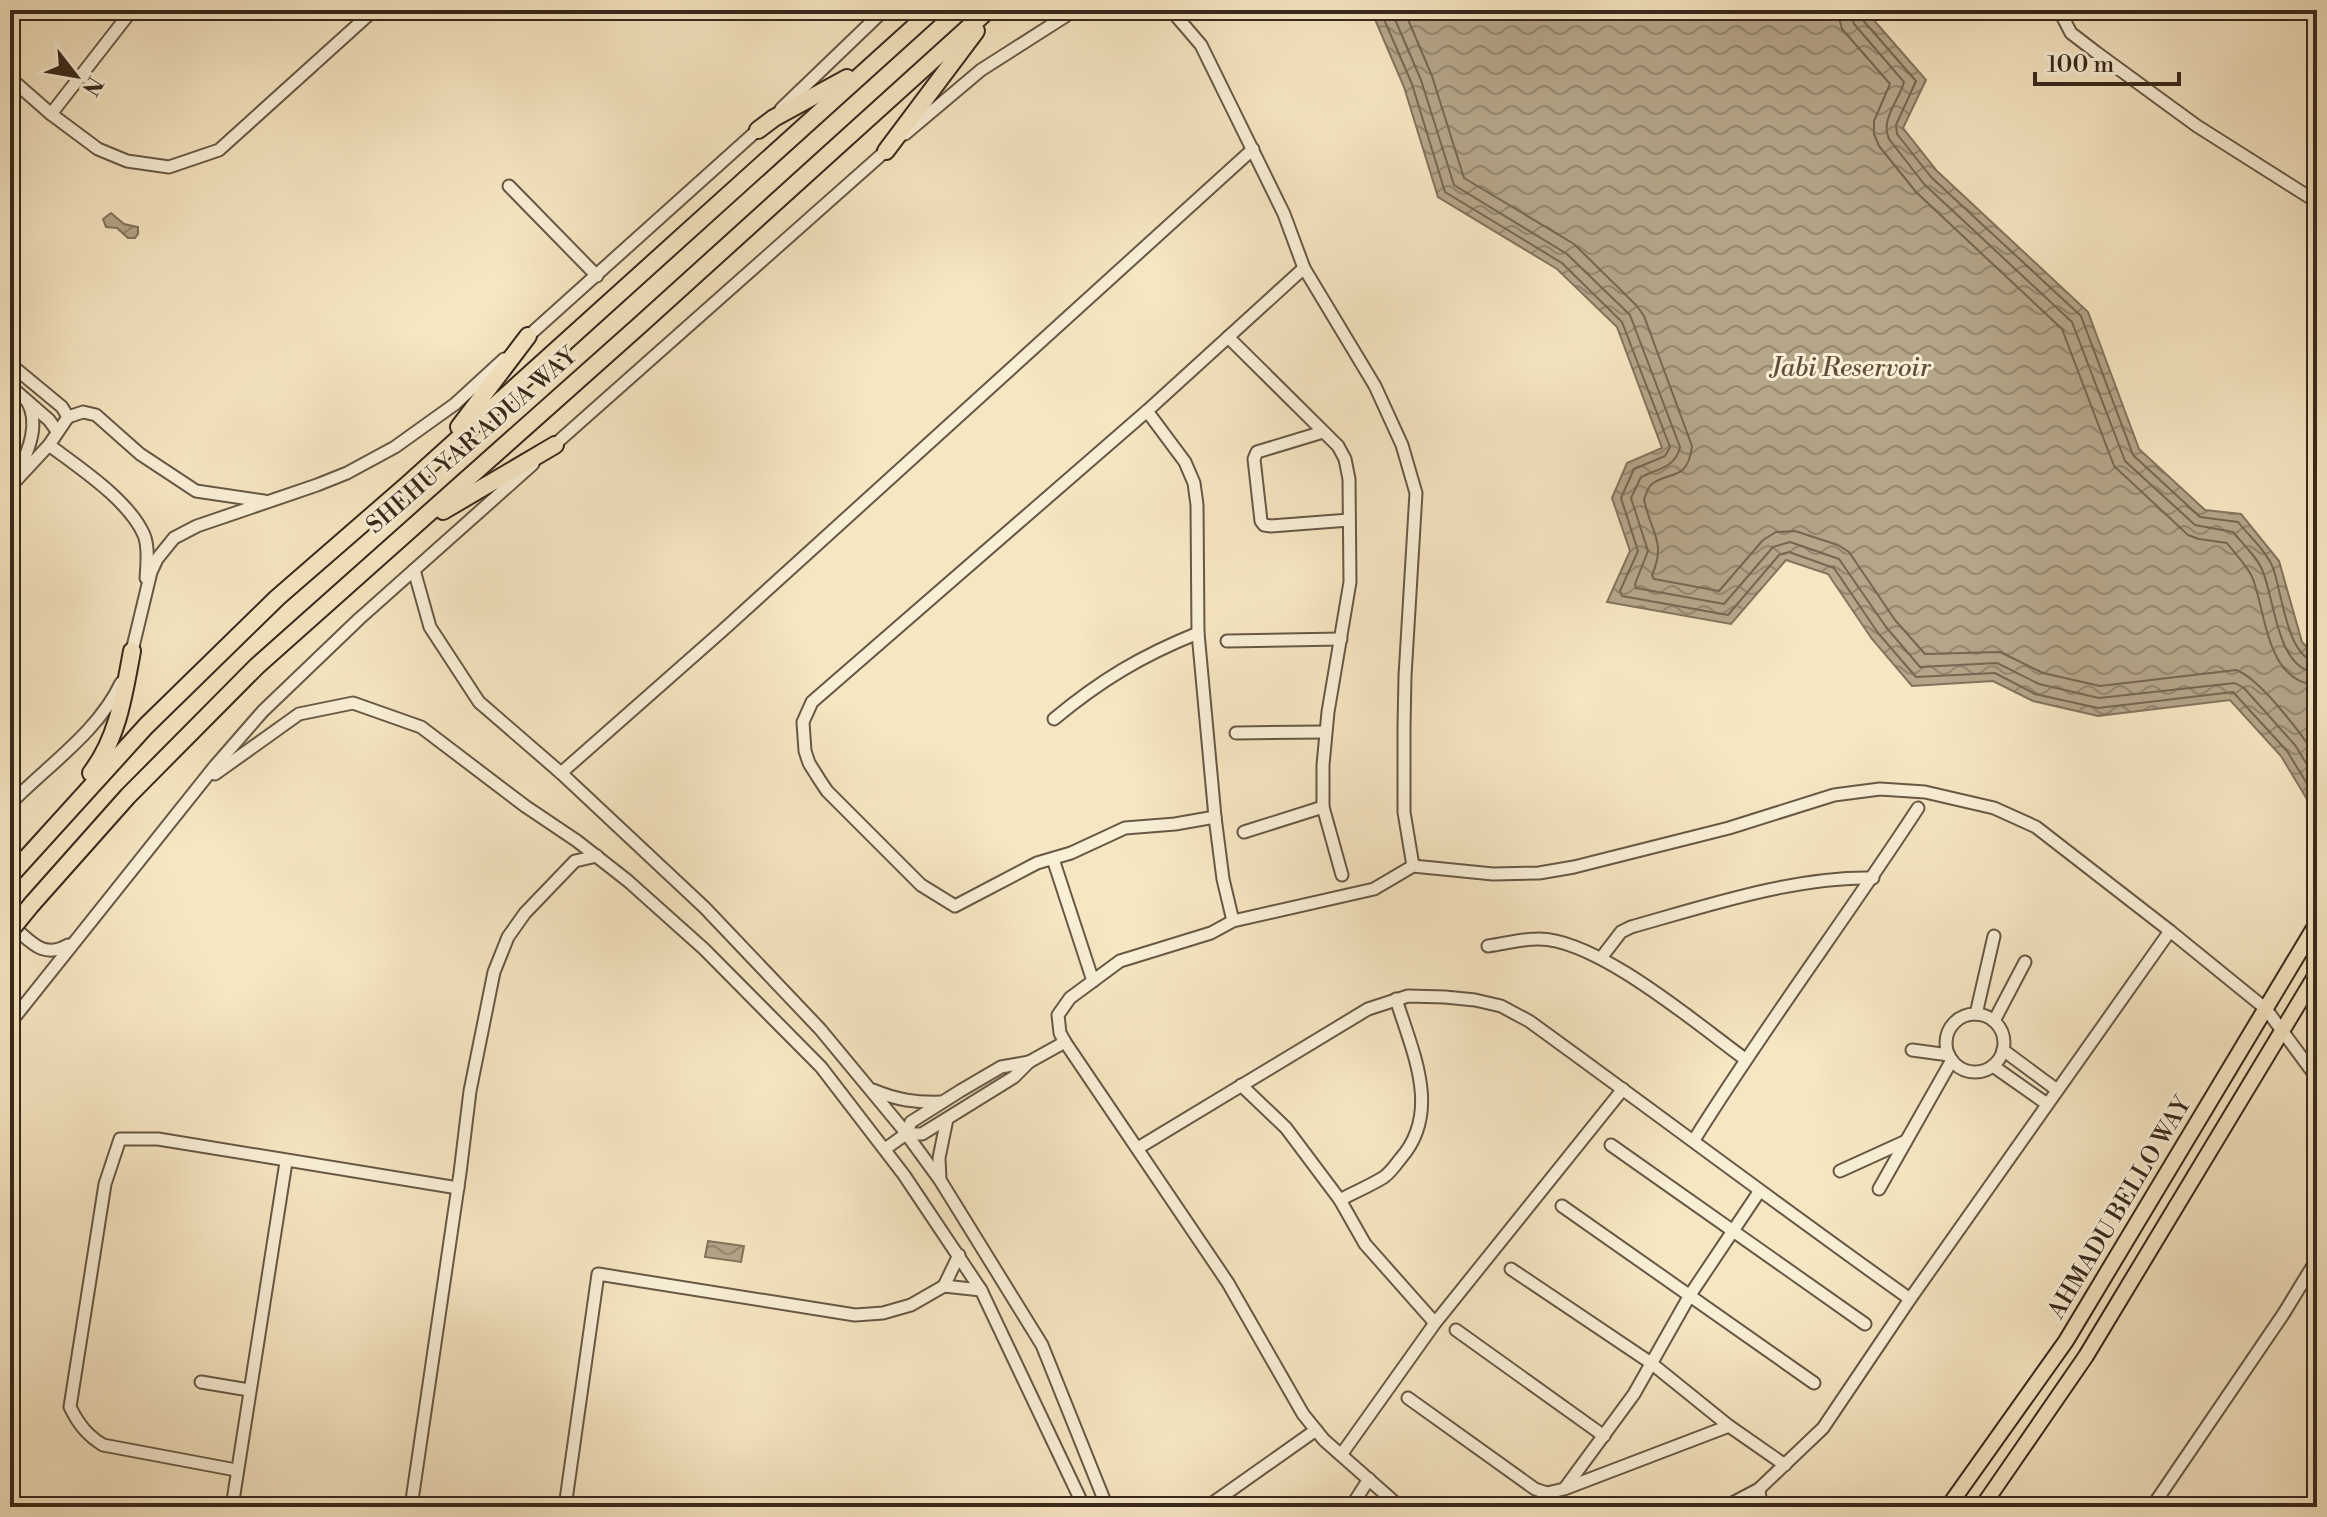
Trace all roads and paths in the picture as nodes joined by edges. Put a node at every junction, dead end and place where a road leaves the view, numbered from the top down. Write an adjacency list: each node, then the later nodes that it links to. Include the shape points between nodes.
1 (132, 10): 11 (street)
2 (374, 10): 11 (street, via 219,150 189,161 169,167 127,161 98,149)
3 (884, 10): 12 (street)
4 (988, 10): 35 (highway, SHEHU YAR'ADUA WAY)
5 (995, 10): 14 (highway)
6 (1075, 10): 14 (street, via 981,70)
7 (1171, 10): 13 (street, via 1201,45)
8 (2059, 10): 16 (street, via 2071,33 2097,53)
9 (928, 14): 12 (highway, via 846,79); 31 (highway, SHEHU YAR'ADUA WAY)
10 (10, 78): 11 (street)
11 (51, 114)
12 (758, 130): 18 (street)
13 (1253, 149): 17 (street); 47 (street)
14 (886, 151): 30 (street)
15 (509, 186): 18 (street)
16 (2317, 202)
17 (1304, 268): 20 (street); 59 (street, via 1375,386 1402,445 1416,493 1404,713 1404,812)
18 (597, 276): 19 (street)
19 (528, 336): 31 (highway); 33 (street, via 455,404 395,447 347,473)
20 (1228, 337): 24 (street); 28 (street)
21 (10, 364): 25 (street)
22 (10, 386): 23 (street)
23 (27, 401): 26 (street); 32 (street, via 32,437)
24 (1147, 411): 38 (street, via 1194,483); 57 (street, via 812,702 803,722 809,763 827,791 921,885 955,906)
25 (65, 412): 26 (street); 27 (street); 33 (street, via 96,415 165,473 196,491)
26 (49, 420): 27 (street)
27 (57, 431): 29 (street)
28 (1323, 432): 34 (street, via 1345,459); 34 (street, via 1257,452 1261,521 1271,526)
29 (49, 445): 32 (street); 37 (street, via 123,506 143,534)
30 (555, 445): 35 (highway); 36 (street)
31 (407, 485): 54 (highway, SHEHU YAR'ADUA WAY, via 217,655)
32 (10, 486)
33 (269, 501): 37 (street, via 174,538 157,559)
34 (1349, 520): 39 (street, via 1350,582)
35 (410, 530): 66 (highway, SHEHU YAR'ADUA WAY, bridge, via 213,709 128,796)
36 (414, 570): 42 (street); 47 (street, via 430,627 479,702)
37 (144, 597): 41 (street)
38 (1198, 633): 43 (street, via 1149,653); 52 (street)
39 (1341, 639): 40 (street); 45 (street)
40 (1227, 641)
41 (132, 651): 49 (street, via 109,704); 54 (highway, via 120,712 106,749)
42 (257, 717): 44 (street); 48 (street)
43 (1054, 719)
44 (270, 732): 48 (street); 55 (street, via 299,714 353,703 421,727)
45 (1325, 732): 46 (street); 50 (street)
46 (1236, 733)
47 (561, 773): 90 (street, via 705,908)
48 (201, 784): 69 (street)
49 (10, 804)
50 (1323, 807): 53 (street); 60 (street)
51 (1918, 808): 62 (street)
52 (1215, 817): 57 (street, via 1125,828); 63 (street)
53 (1244, 832)
54 (41, 841): 61 (highway, SHEHU YAR'ADUA WAY)
55 (577, 841): 56 (street); 58 (street)
56 (597, 856): 58 (street); 101 (street, via 704,949 821,1067)
57 (1053, 859): 74 (street)
58 (575, 861): 105 (street, via 525,913 494,972 470,1091)
59 (1413, 866): 63 (street, via 1365,892); 67 (street, via 1539,873 1729,828 1834,795 1880,789 1925,792 1994,808 2036,827)
60 (1342, 875)
61 (10, 876)
62 (1873, 878): 71 (street, via 1823,880 1631,927); 85 (street)
63 (1233, 921): 74 (street, via 1120,961)
64 (2317, 923): 76 (main road, AHMADU BELLO WAY)
65 (10, 924): 69 (street, via 42,950)
66 (10, 931)
67 (2170, 931): 76 (street); 92 (street)
68 (1994, 936): 77 (street)
69 (72, 942): 79 (street)
70 (1488, 946): 71 (street, via 1560,941)
71 (1601, 958): 85 (street)
72 (2025, 962): 78 (street)
73 (2317, 973): 80 (main road, AHMADU BELLO WAY)
74 (1093, 981): 81 (street, via 1058,1015)
75 (1396, 999): 89 (street, via 1368,1009); 91 (street, via 1445,997 1501,1006); 108 (street, via 1422,1082 1419,1130 1386,1175)
76 (2266, 1009): 80 (street); 147 (main road, AHMADU BELLO WAY, via 2066,1341)
77 (1976, 1014): 78 (street); 84 (street, via 1953,1024 1946,1042)
78 (1994, 1021): 83 (street, via 2004,1037)
79 (10, 1023)
80 (2284, 1031): 88 (street); 148 (main road, AHMADU BELLO WAY, via 2086,1356)
81 (1065, 1042): 86 (street); 100 (street)
82 (1912, 1050): 84 (street)
83 (2003, 1050): 87 (street); 92 (street)
84 (1950, 1057): 87 (street, via 1968,1071); 98 (street)
85 (1745, 1059): 97 (street)
86 (1029, 1062): 93 (street, via 1001,1067); 95 (street)
87 (1993, 1066): 94 (street)
88 (2317, 1078)
89 (1241, 1085): 100 (street); 108 (street, via 1286,1128)
90 (873, 1089): 93 (street, via 918,1103); 96 (street)
91 (1623, 1089): 97 (street); 120 (street)
92 (2057, 1090): 94 (street)
93 (946, 1101): 96 (street, via 911,1122)
94 (2047, 1104): 119 (street)
95 (947, 1119): 96 (street, via 922,1134); 104 (street)
96 (906, 1134): 101 (street); 104 (street)
97 (1694, 1140): 107 (street)
98 (1907, 1141): 103 (street); 106 (street)
99 (1611, 1145): 110 (street)
100 (1138, 1148): 129 (street, via 1228,1283)
101 (885, 1149): 111 (street)
102 (286, 1162): 105 (street); 126 (street); 133 (street, via 158,1139 120,1139 105,1184 70,1407 89,1437 103,1445)
103 (1840, 1171)
104 (940, 1180): 141 (street, via 1042,1345)
105 (458, 1188): 138 (street)
106 (1879, 1189)
107 (1759, 1192): 110 (street); 119 (street)
108 (1340, 1200): 120 (street, via 1365,1244)
109 (1562, 1206): 118 (street)
110 (1732, 1230): 118 (street); 121 (street)
111 (959, 1255): 115 (street); 116 (street)
112 (2317, 1259): 114 (street)
113 (1511, 1269): 123 (street)
114 (2305, 1281): 117 (street); 149 (street)
115 (944, 1286): 116 (street); 139 (street, via 911,1305 855,1315 598,1274)
116 (981, 1290): 140 (street)
117 (2317, 1290)
118 (1690, 1295): 123 (street); 125 (street)
119 (1910, 1299): 132 (street, via 1823,1428)
120 (1435, 1323): 131 (street)
121 (1865, 1324)
122 (1456, 1330): 130 (street)
123 (1651, 1363): 128 (street); 130 (street)
124 (201, 1382): 126 (street)
125 (1814, 1383)
126 (249, 1390): 133 (street)
127 (1408, 1398): 135 (street, via 1535,1489)
128 (1729, 1426): 132 (street); 135 (street)
129 (1316, 1430): 131 (street); 142 (street)
130 (1604, 1436): 135 (street)
131 (1341, 1455): 134 (street)
132 (1785, 1465): 136 (street)
133 (236, 1470): 137 (street)
134 (1369, 1479): 143 (street); 144 (street)
135 (1564, 1489)
136 (1759, 1489): 145 (street); 146 (street)
137 (232, 1507)
138 (411, 1507)
139 (565, 1507)
140 (1084, 1507)
141 (1107, 1507)
142 (1207, 1507)
143 (1351, 1507)
144 (1400, 1507)
145 (1725, 1507)
146 (1761, 1507)
147 (1948, 1507)
148 (1982, 1507)
149 (2152, 1507)

